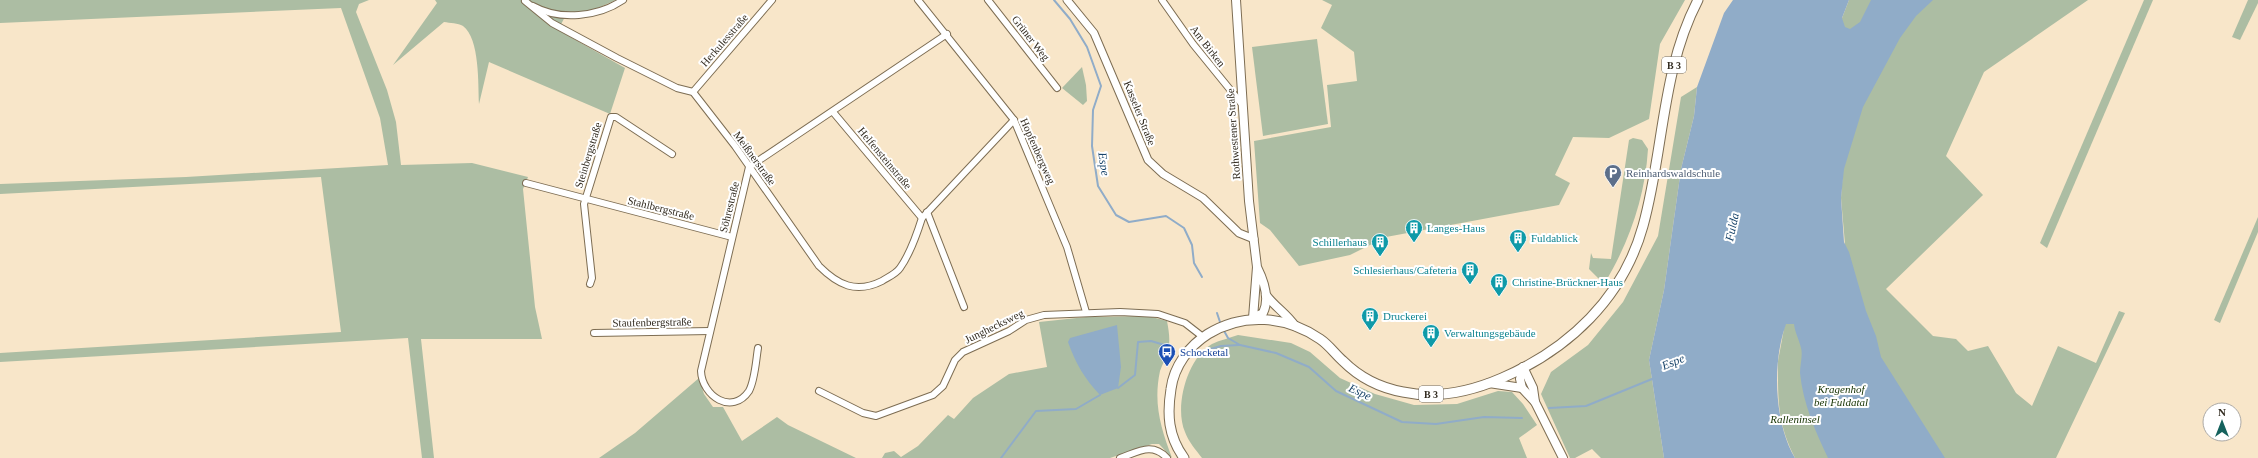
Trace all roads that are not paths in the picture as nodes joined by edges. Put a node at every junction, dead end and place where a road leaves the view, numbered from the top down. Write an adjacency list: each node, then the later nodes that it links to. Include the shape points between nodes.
1 (623, 0): 9 (street, via 615,6 581,15 549,12)
2 (772, 0): 12 (street, Herkulesstraße)
3 (918, 0): 10 (street, Hopfenbergweg)
4 (988, 0): 11 (street, Grüner Weg)
5 (1067, 0): 23 (street, Kasseler Straße, via 1094,32 1148,160 1163,174 1203,198 1239,233)
6 (1162, 0): 13 (street, Am Birken, via 1193,44)
7 (1236, 0): 13 (main road, Rothwestener Straße)
8 (1698, 0): 35 (main road, B 3, via 1677,53 1646,212 1629,264 1606,300 1586,324 1553,351)
9 (524, 1): 12 (street, via 552,23 677,88)
10 (947, 34): 14 (street); 15 (street, Hopfenbergweg)
11 (1057, 88)
12 (692, 92): 17 (street, Meißnerstraße)
13 (1241, 103): 23 (main road, Rothwestener Straße)
14 (833, 112): 17 (street); 21 (street, Helfensteinstraße)
15 (1014, 120): 20 (street, Meißnerstraße); 28 (street, Hopfenbergweg, via 1067,246)
16 (672, 154): 19 (street, Steinbergstraße, via 616,117 611,117)
17 (749, 166): 21 (street, Meißnerstraße, via 819,266 832,279 845,285 861,287 876,283 899,269); 22 (street, Söhrestraße)
18 (526, 183): 19 (street, Stahlbergstraße)
19 (585, 199): 22 (street, Stahlbergstraße); 25 (street, via 592,278)
20 (928, 212): 21 (street, Meißnerstraße); 27 (street)
21 (922, 218)
22 (732, 237): 31 (street, Söhrestraße)
23 (1254, 239): 24 (main road, Rothwestener Straße)
24 (1257, 267): 26 (main road, Rothwestener Straße); 29 (main road, Rothwestener Straße)
25 (590, 284)
26 (1266, 295): 29 (main road, Rothwestener Straße, via 1263,314); 30 (main road, via 1277,310 1288,317)
27 (964, 307)
28 (1086, 312): 33 (street, Junghecksweg, via 1135,312 1168,316 1187,323); 38 (street, Junghecksweg, via 1044,315 1026,320 1009,331 963,352 955,360 943,386 933,395 876,416 863,413)
29 (1253, 318): 30 (main road, B 3, via 1280,321); 33 (main road, B 3, via 1220,326)
30 (1295, 326): 36 (main road, B 3, via 1319,338 1358,374 1396,391 1436,394)
31 (710, 331): 32 (street, Staufenbergstraße); 34 (street, Söhrestraße, via 701,381 717,401 730,404 741,400 750,389)
32 (594, 333)
33 (1203, 337): 42 (main road, B 3, via 1182,359 1171,390 1169,425 1178,450)
34 (758, 348)
35 (1523, 367): 36 (main road, B 3); 37 (main road, via 1520,379); 39 (main road, via 1533,388)
36 (1489, 383): 37 (main road)
37 (1522, 388): 39 (main road)
38 (819, 391)
39 (1535, 402): 43 (main road)
40 (1120, 458): 41 (street, via 1151,448 1158,450)
41 (1167, 458)
42 (1184, 458)
43 (1563, 458)

